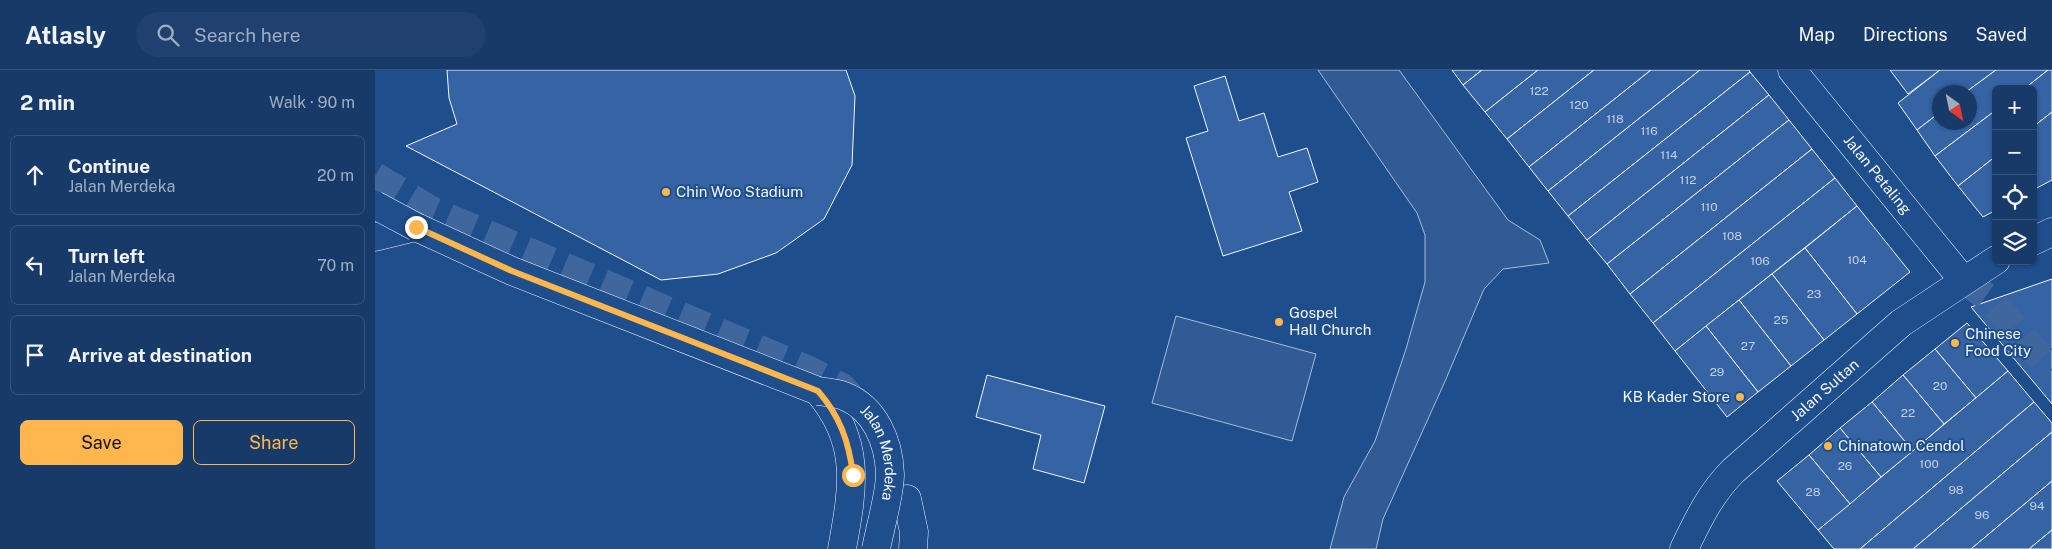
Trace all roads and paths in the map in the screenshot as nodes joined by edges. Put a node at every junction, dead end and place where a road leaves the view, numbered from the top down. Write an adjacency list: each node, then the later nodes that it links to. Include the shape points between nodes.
1 (1792, 70): 9 (street, Jalan Petaling)
2 (375, 205): 4 (street, Jalan Merdeka, bridge)
3 (375, 216): 4 (street, Jalan Merdeka, bridge)
4 (416, 227): 6 (street); 10 (street, Jalan Merdeka, via 512,271)
5 (2052, 232): 7 (street)
6 (375, 236)
7 (2037, 239)
8 (1992, 262): 9 (street, Jalan Sultan)
9 (1963, 280): 15 (street, Jalan Sultan, via 1901,323 1733,471 1706,503)
10 (818, 391): 12 (street, Jalan Merdeka, via 832,407 849,449 853,475); 13 (street, Jalan Merdeka, bridge, via 844,396 863,406 878,426 890,475)
11 (907, 500): 14 (street)
12 (842, 549)
13 (876, 549)
14 (913, 549)
15 (1684, 549)

